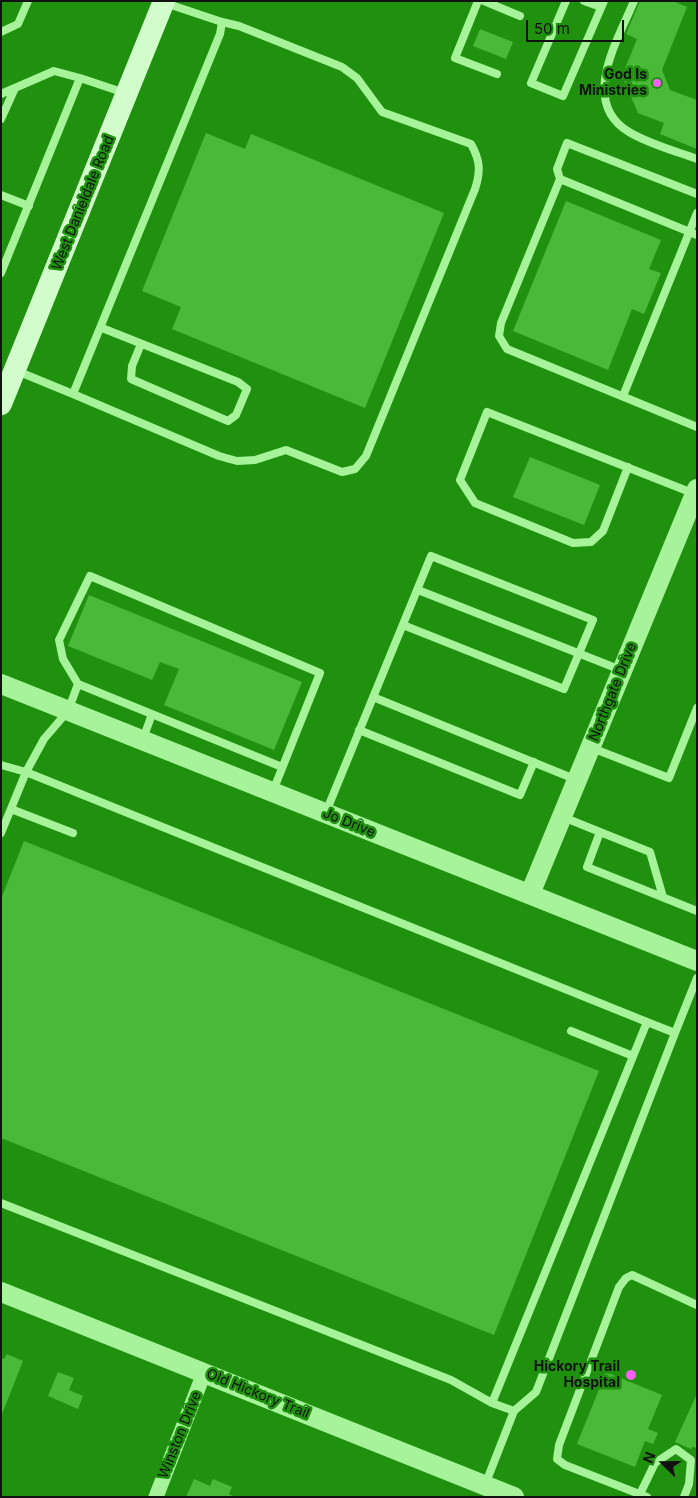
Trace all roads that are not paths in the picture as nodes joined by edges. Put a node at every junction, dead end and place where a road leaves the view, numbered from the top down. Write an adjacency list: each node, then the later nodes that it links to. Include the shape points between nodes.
1 (28, 1): 11 (lane, via 18,24)
2 (478, 1): 12 (lane, via 455,58)
3 (484, 1): 9 (lane)
4 (566, 1): 8 (lane, via 531,83 563,96)
5 (584, 1): 8 (lane)
6 (634, 1): 18 (lane, via 604,74 606,101 615,118 628,131)
7 (164, 2): 10 (lane); 16 (main road, West Danieldale Road)
8 (602, 4)
9 (520, 16)
10 (222, 22): 26 (lane, via 220,34); 29 (lane, via 342,67 357,78 382,112 471,144 479,158 480,174 475,189 366,456 355,469 342,472 286,450 255,460 237,461)
11 (1, 32)
12 (497, 74)
13 (80, 78): 14 (lane, via 54,71); 16 (lane); 22 (lane)
14 (15, 88): 15 (lane); 17 (lane)
15 (1, 94)
16 (127, 94): 28 (main road, West Danieldale Road)
17 (1, 119)
18 (697, 159)
19 (560, 179): 20 (lane, via 557,169 567,143); 24 (lane); 30 (lane, via 501,323 499,336 507,349)
20 (697, 194)
21 (1, 195): 22 (lane)
22 (29, 206): 25 (lane)
23 (697, 214): 24 (lane)
24 (693, 234): 30 (lane)
25 (1, 274)
26 (102, 328): 27 (lane); 29 (lane)
27 (141, 344): 27 (lane, via 242,385 247,389 236,415 228,421 131,379 130,373)
28 (16, 370): 29 (lane); 31 (main road, West Danieldale Road)
29 (73, 394)
30 (623, 396): 32 (lane)
31 (1, 404)
32 (697, 427)
33 (628, 467): 33 (lane, via 487,412 460,480 475,503 573,543 591,542 603,531); 34 (lane)
34 (696, 492): 38 (street, Northgate Drive)
35 (418, 590): 36 (lane); 37 (lane); 37 (lane, via 432,556 592,620)
36 (403, 625): 37 (lane, via 564,689); 41 (lane)
37 (579, 653): 38 (lane)
38 (622, 670): 47 (street, Northgate Drive)
39 (1, 684): 43 (street, Jo Drive)
40 (78, 684): 43 (lane); 44 (lane); 50 (lane, via 63,659 59,640 90,576 320,673)
41 (373, 697): 45 (lane); 48 (lane)
42 (697, 708): 47 (lane, via 669,778)
43 (68, 711): 46 (street, Jo Drive); 51 (lane, via 44,739)
44 (152, 714): 46 (lane); 50 (lane)
45 (359, 730): 48 (lane, via 520,795); 55 (lane)
46 (142, 740): 53 (street, Jo Drive)
47 (590, 748): 52 (street, Northgate Drive)
48 (534, 762): 52 (lane)
49 (1, 764): 51 (lane)
50 (282, 767): 53 (lane)
51 (26, 772): 54 (lane); 65 (lane)
52 (577, 780): 56 (street, Northgate Drive)
53 (272, 793): 55 (street, Jo Drive)
54 (11, 809): 58 (lane); 59 (lane)
55 (325, 814): 60 (street, Jo Drive)
56 (562, 817): 57 (lane); 60 (street, Northgate Drive)
57 (600, 832): 61 (lane, via 650,852); 61 (lane, via 587,867)
58 (73, 833)
59 (1, 834)
60 (530, 894): 63 (street, Jo Drive)
61 (663, 897): 62 (lane)
62 (697, 911)
63 (697, 961)
64 (697, 978): 67 (lane)
65 (647, 1022): 67 (lane); 68 (lane)
66 (571, 1031): 68 (lane)
67 (675, 1033): 74 (lane, via 536,1392)
68 (633, 1056): 73 (lane)
69 (1, 1203): 73 (lane, via 451,1380)
70 (1, 1292): 72 (street, Old Hickory Trail)
71 (697, 1305): 76 (lane, via 632,1275 626,1278 618,1287 558,1445 557,1459 565,1465)
72 (204, 1373): 75 (street, Old Hickory Trail); 77 (street, Winston Drive)
73 (492, 1403): 74 (lane)
74 (514, 1411): 75 (lane)
75 (485, 1485): 78 (street, Old Hickory Trail)
76 (643, 1496): 79 (lane, via 655,1462 676,1449 691,1460)
77 (156, 1497)
78 (514, 1497)
79 (684, 1497)

